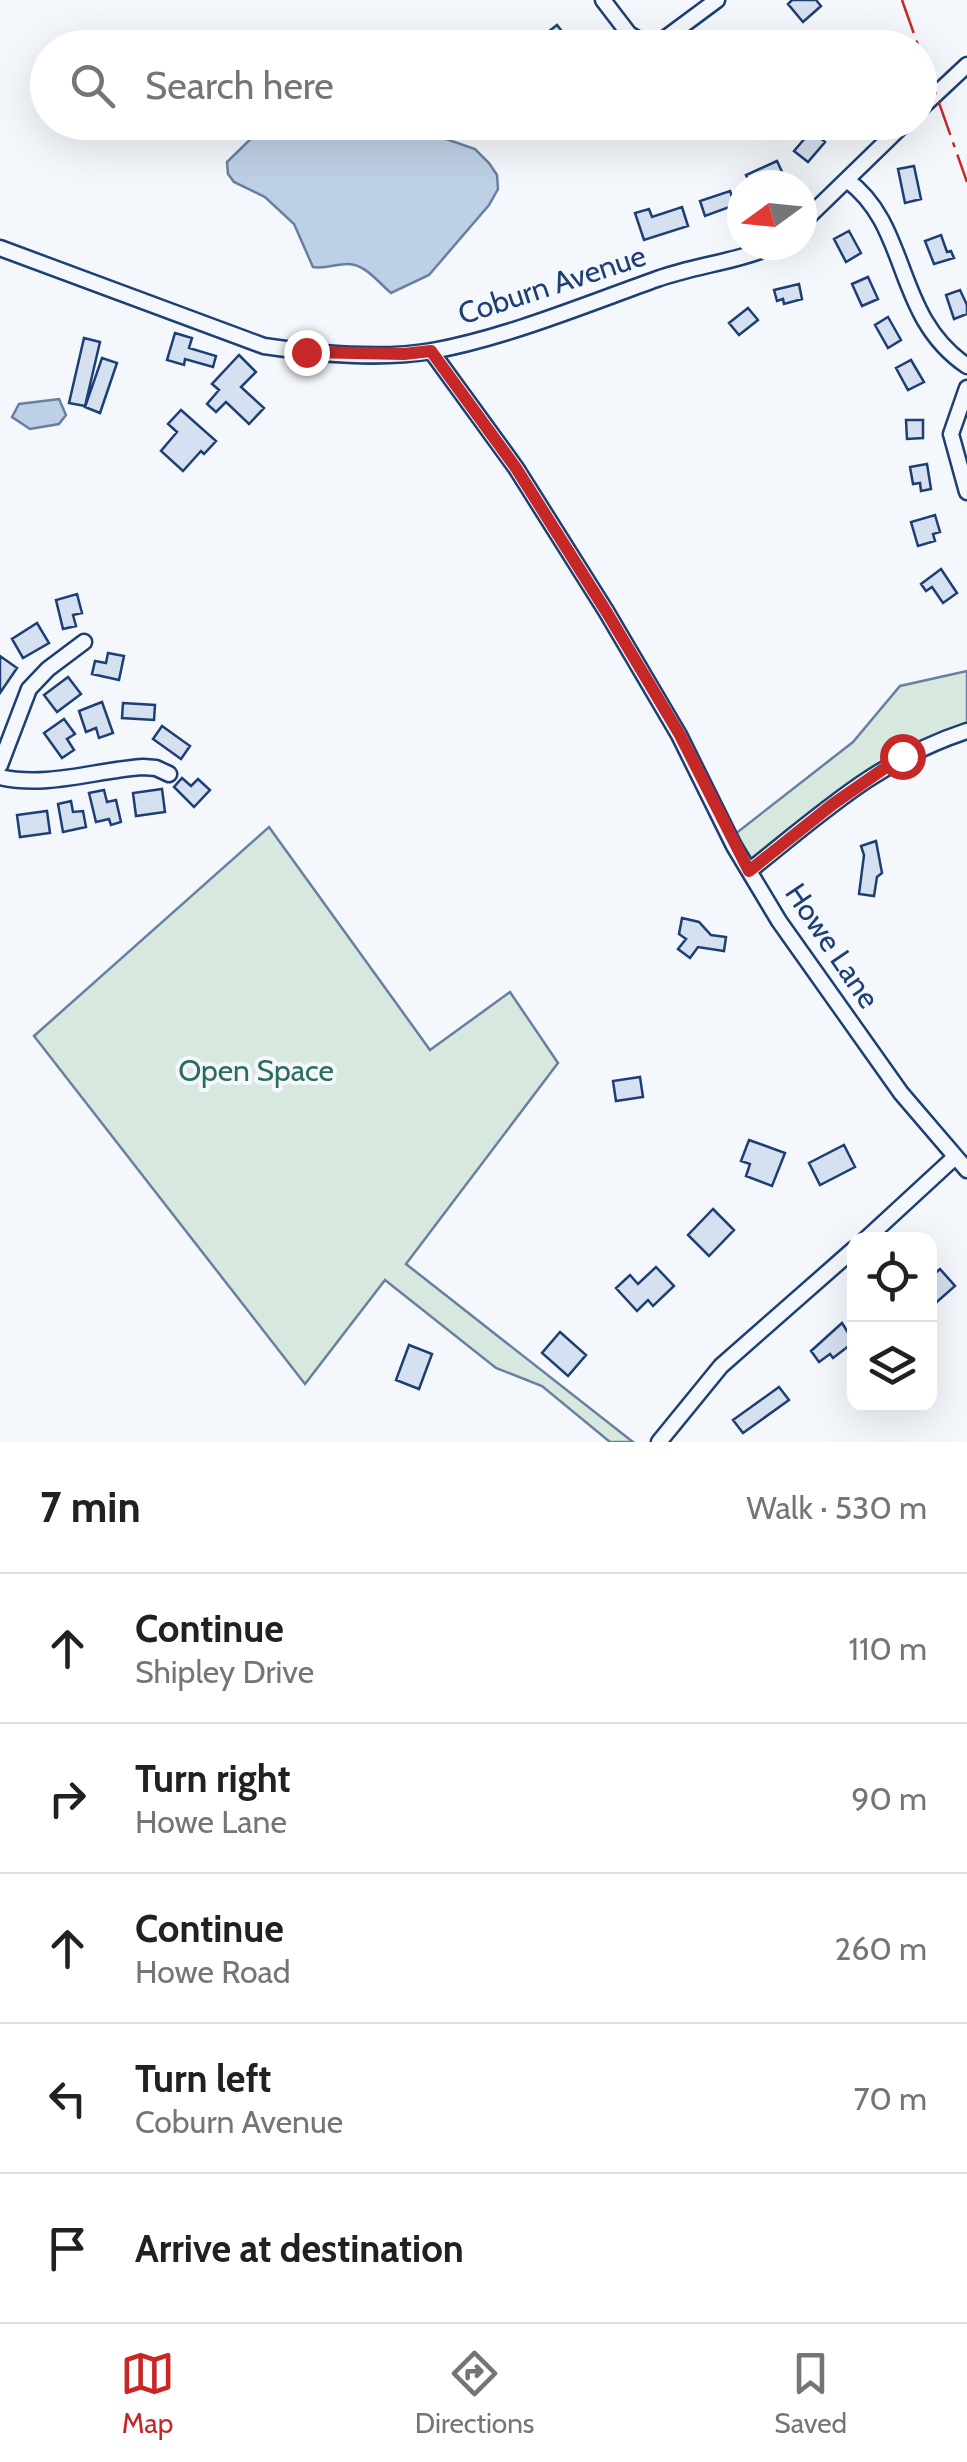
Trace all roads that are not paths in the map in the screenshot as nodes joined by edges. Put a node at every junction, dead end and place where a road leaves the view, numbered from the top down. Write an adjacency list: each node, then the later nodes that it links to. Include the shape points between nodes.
1 (603, 0): 3 (street)
2 (717, 0): 4 (street)
3 (628, 30)
4 (676, 30)
5 (967, 65): 6 (street)
6 (937, 93)
7 (888, 140): 8 (street)
8 (847, 180): 9 (street); 13 (street, via 882,219 929,330)
9 (817, 209)
10 (0, 248): 12 (street, Coburn Avenue, via 264,346)
11 (727, 260): 12 (street, Coburn Avenue)
12 (431, 351): 21 (street, Howe Lane, via 516,468 680,735)
13 (967, 366)
14 (967, 388): 15 (street, via 951,434)
15 (967, 492)
16 (84, 642): 18 (street, via 29,688)
17 (967, 731): 21 (street, via 878,771)
18 (0, 765)
19 (169, 774): 20 (street, via 143,767 54,779)
20 (0, 778)
21 (749, 871): 22 (street, Howe Lane, via 877,1059)
22 (955, 1157): 23 (street, Howe Lane); 24 (street)
23 (967, 1170)
24 (874, 1232)
25 (847, 1255): 26 (street, via 720,1366)
26 (659, 1442)

